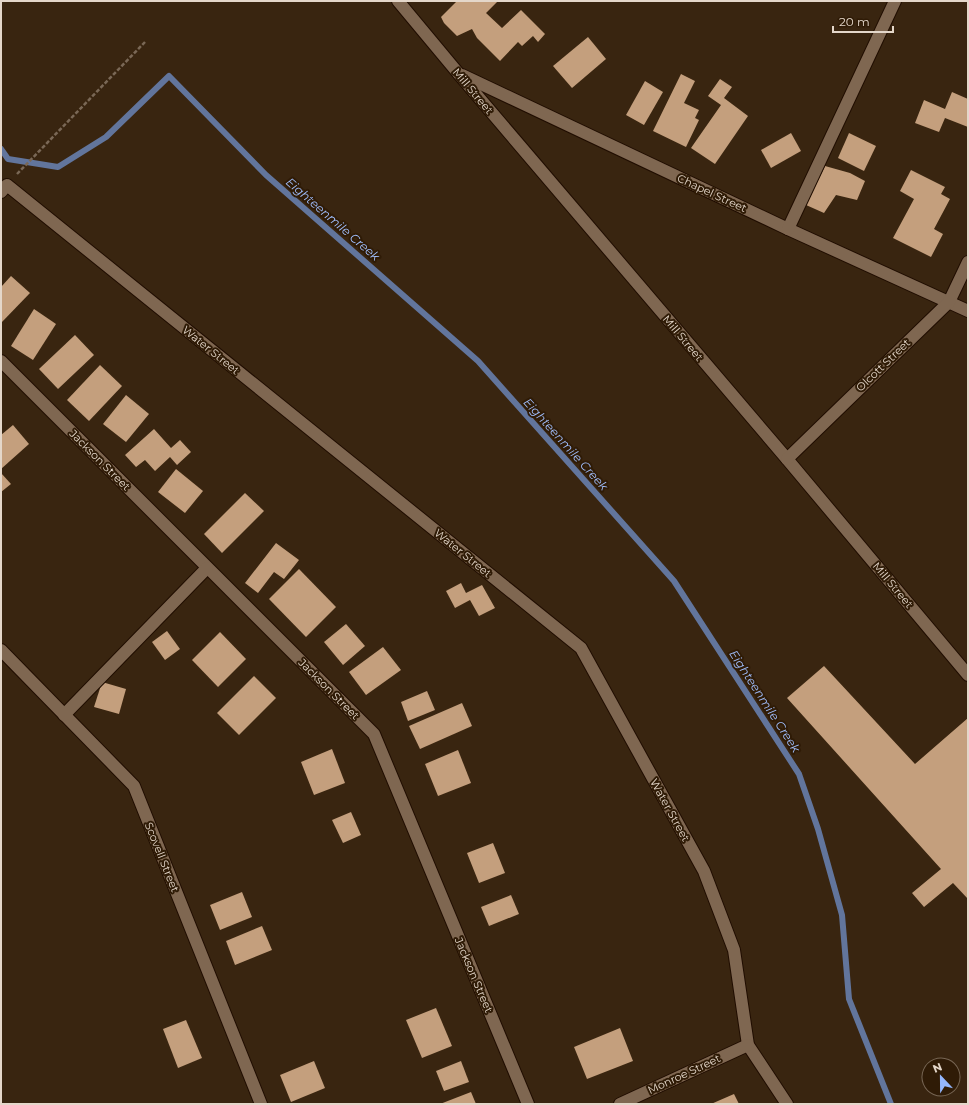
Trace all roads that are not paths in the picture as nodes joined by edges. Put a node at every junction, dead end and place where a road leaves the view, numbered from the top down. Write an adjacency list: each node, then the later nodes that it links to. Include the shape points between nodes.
1 (398, 1): 3 (street, Mill Street)
2 (894, 1): 5 (street)
3 (458, 73): 5 (street, Chapel Street); 10 (street, Mill Street)
4 (4, 188): 15 (street, Water Street, via 580,648 704,871 734,950)
5 (788, 229): 7 (street, Chapel Street)
6 (968, 262): 7 (street, Olcott Street)
7 (949, 302): 8 (street, Chapel Street); 10 (street, Olcott Street)
8 (968, 311)
9 (1, 361): 11 (street, Jackson Street)
10 (787, 459): 13 (street, Mill Street)
11 (208, 568): 14 (street); 17 (street, Jackson Street, via 374,734)
12 (1, 650): 14 (street, Scovell Street)
13 (968, 675)
14 (64, 715): 16 (street, Scovell Street, via 134,786)
15 (748, 1045): 18 (street, Monroe Street); 19 (street)
16 (261, 1104)
17 (528, 1104)
18 (620, 1104)
19 (787, 1104)

